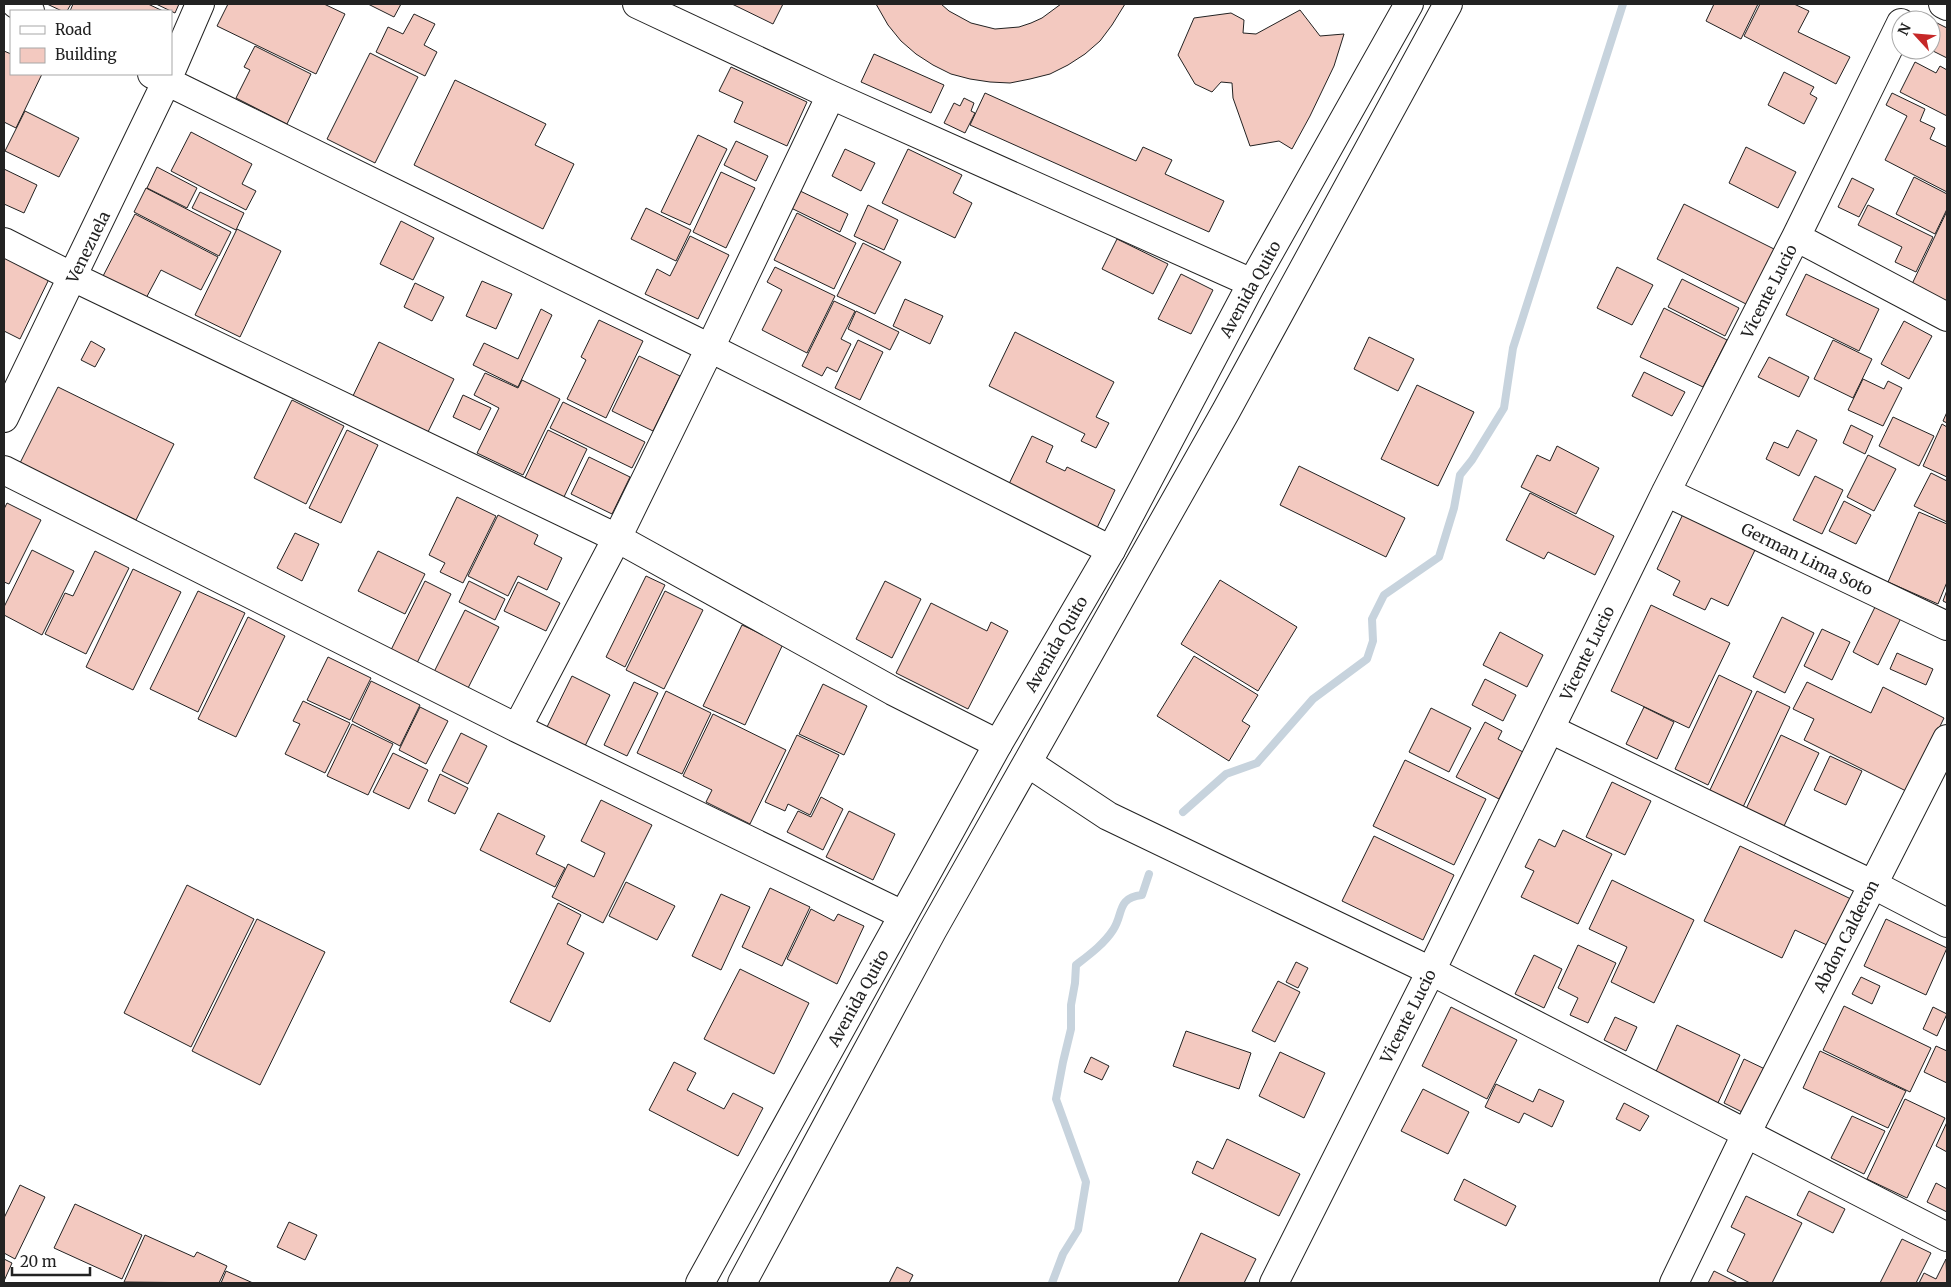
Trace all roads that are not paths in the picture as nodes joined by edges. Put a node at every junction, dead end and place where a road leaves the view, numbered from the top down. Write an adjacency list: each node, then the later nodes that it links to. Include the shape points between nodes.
1 (16, 4): 8 (main road)
2 (200, 4): 10 (main road, Venezuela)
3 (637, 4): 12 (main road)
4 (1409, 4): 16 (main road, Avenida Quito)
5 (1448, 4): 29 (main road, Avenida Quito, via 1226,411)
6 (1943, 4): 7 (main road)
7 (1947, 6)
8 (28, 10)
9 (1891, 44): 13 (main road, Vicente Lucio)
10 (172, 61)
11 (165, 75): 15 (main road, Venezuela); 18 (main road)
12 (831, 95): 16 (main road); 18 (main road)
13 (1796, 237): 17 (main road); 21 (main road, Vicente Lucio)
14 (4, 242): 15 (main road)
15 (73, 278): 19 (main road, Venezuela); 22 (main road)
16 (1252, 283): 23 (main road, Avenida Quito)
17 (1947, 318)
18 (710, 348): 22 (main road); 23 (main road)
19 (4, 418)
20 (4, 470): 25 (main road)
21 (1666, 492): 24 (main road, German Lima Soto); 26 (main road, Vicente Lucio)
22 (617, 538): 25 (main road); 28 (main road, via 893,691)
23 (1110, 550): 28 (main road, Avenida Quito)
24 (1947, 626)
25 (517, 728): 31 (main road)
26 (1550, 729): 30 (main road); 33 (main road, Vicente Lucio)
27 (1947, 739): 30 (main road, Abdon Calderon)
28 (998, 744): 31 (main road, Avenida Quito)
29 (1028, 763): 33 (main road, via 1108,816); 37 (main road, Avenida Quito, via 932,931)
30 (1872, 884): 32 (main road); 34 (main road, Abdon Calderon)
31 (903, 915): 36 (main road, Avenida Quito)
32 (1947, 922)
33 (1431, 971): 34 (main road); 38 (main road, Vicente Lucio)
34 (1746, 1134): 35 (main road); 39 (main road, Abdon Calderon)
35 (1947, 1237)
36 (700, 1283)
37 (742, 1283)
38 (1274, 1283)
39 (1674, 1283)

